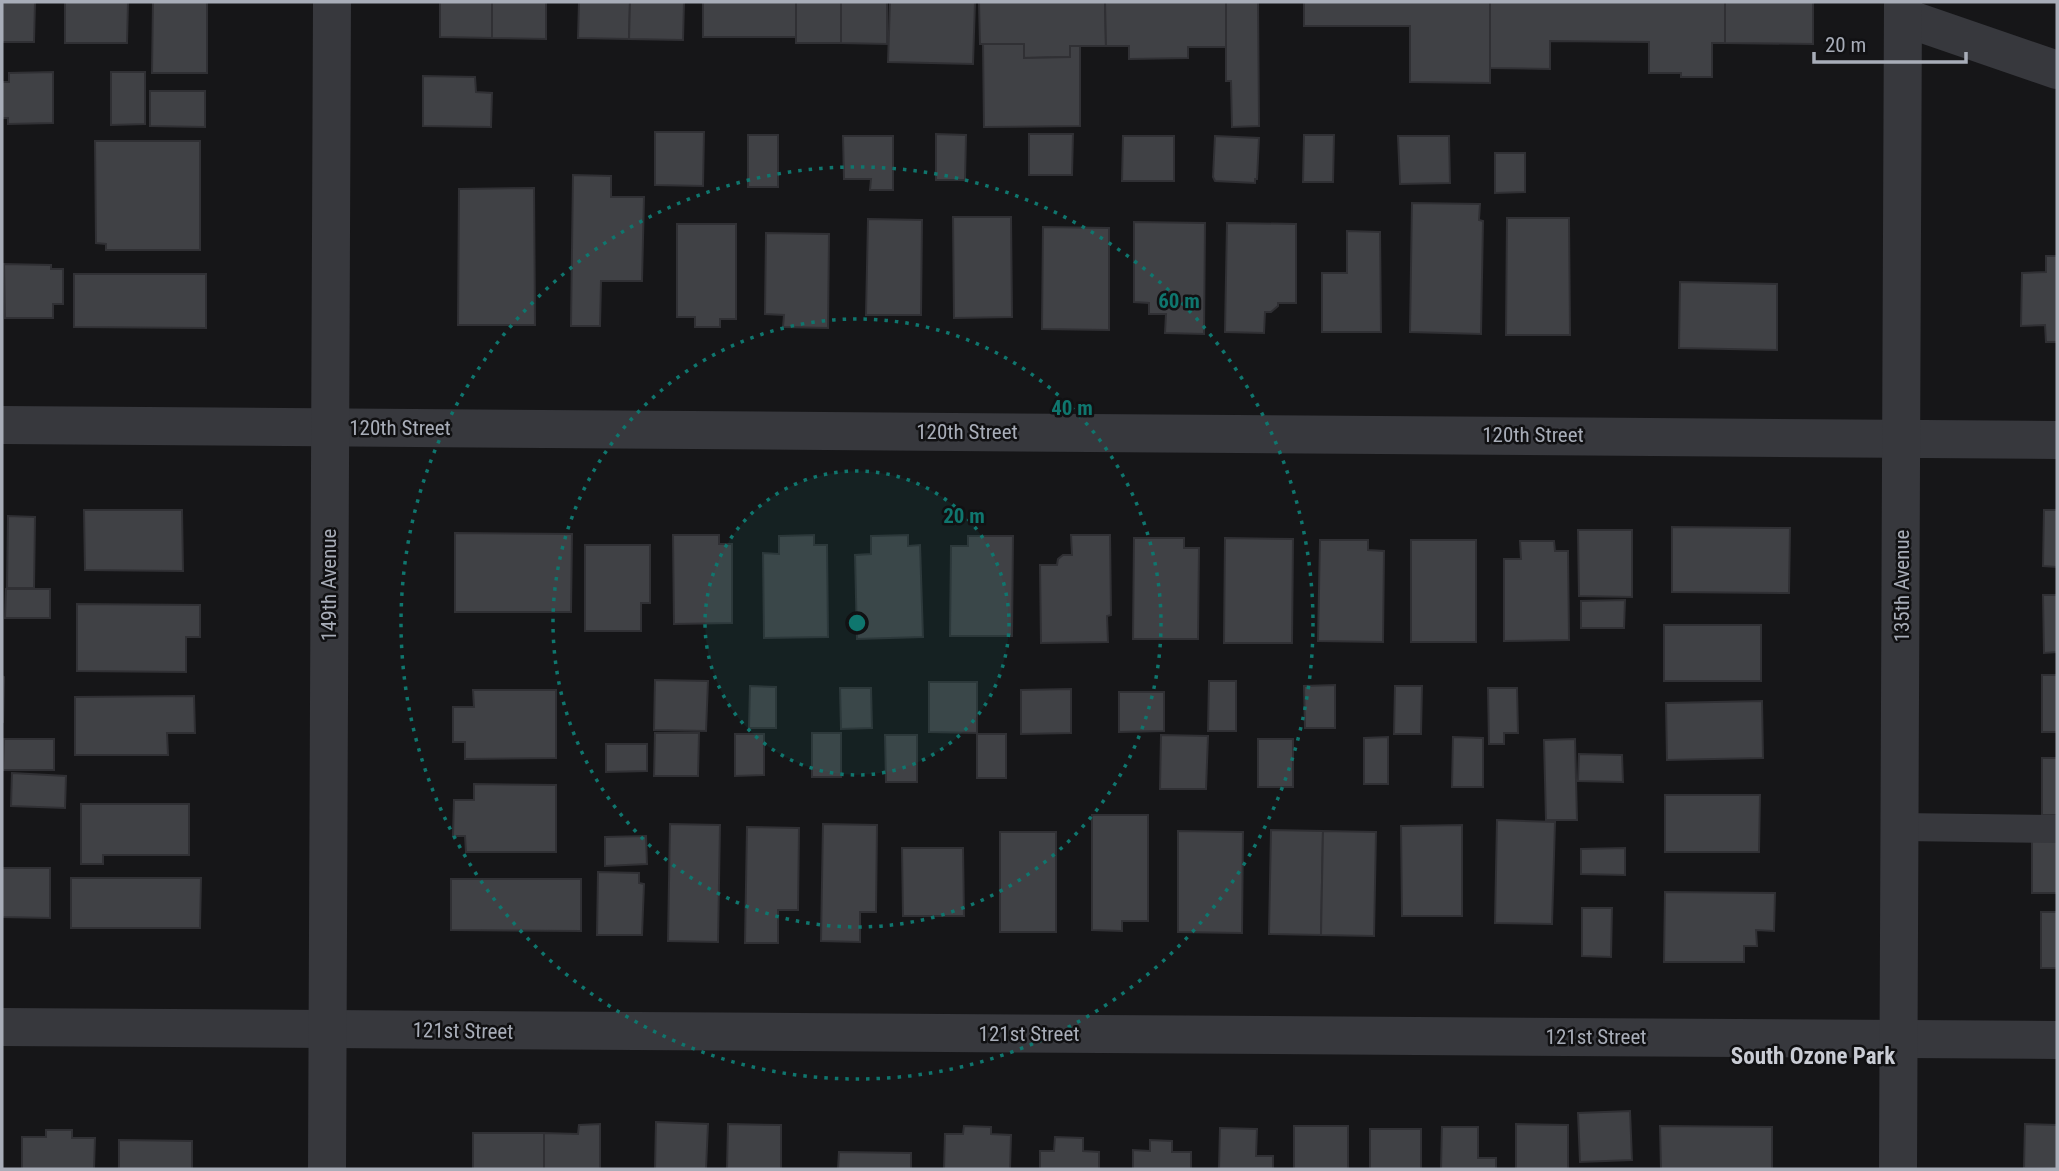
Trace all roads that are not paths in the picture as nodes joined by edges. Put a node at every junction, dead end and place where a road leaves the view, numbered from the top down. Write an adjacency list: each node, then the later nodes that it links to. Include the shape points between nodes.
1 (332, 2): 5 (street, 149th Avenue)
2 (1903, 10): 3 (street); 6 (street, 135th Avenue)
3 (2057, 70)
4 (2, 425): 5 (street, 120th Street)
5 (330, 427): 6 (street, 120th Street); 11 (street, 149th Avenue)
6 (1903, 438): 7 (street, 120th Street); 8 (street, 135th Avenue)
7 (2057, 440)
8 (1900, 827): 9 (lane); 12 (street, 135th Avenue)
9 (2057, 829)
10 (2, 1027): 11 (street, 121st Street)
11 (327, 1030): 12 (street, 121st Street); 14 (street, 149th Avenue)
12 (1899, 1039): 13 (street, 121st Street); 15 (street, 135th Avenue)
13 (2057, 1040)
14 (327, 1169)
15 (1898, 1169)

